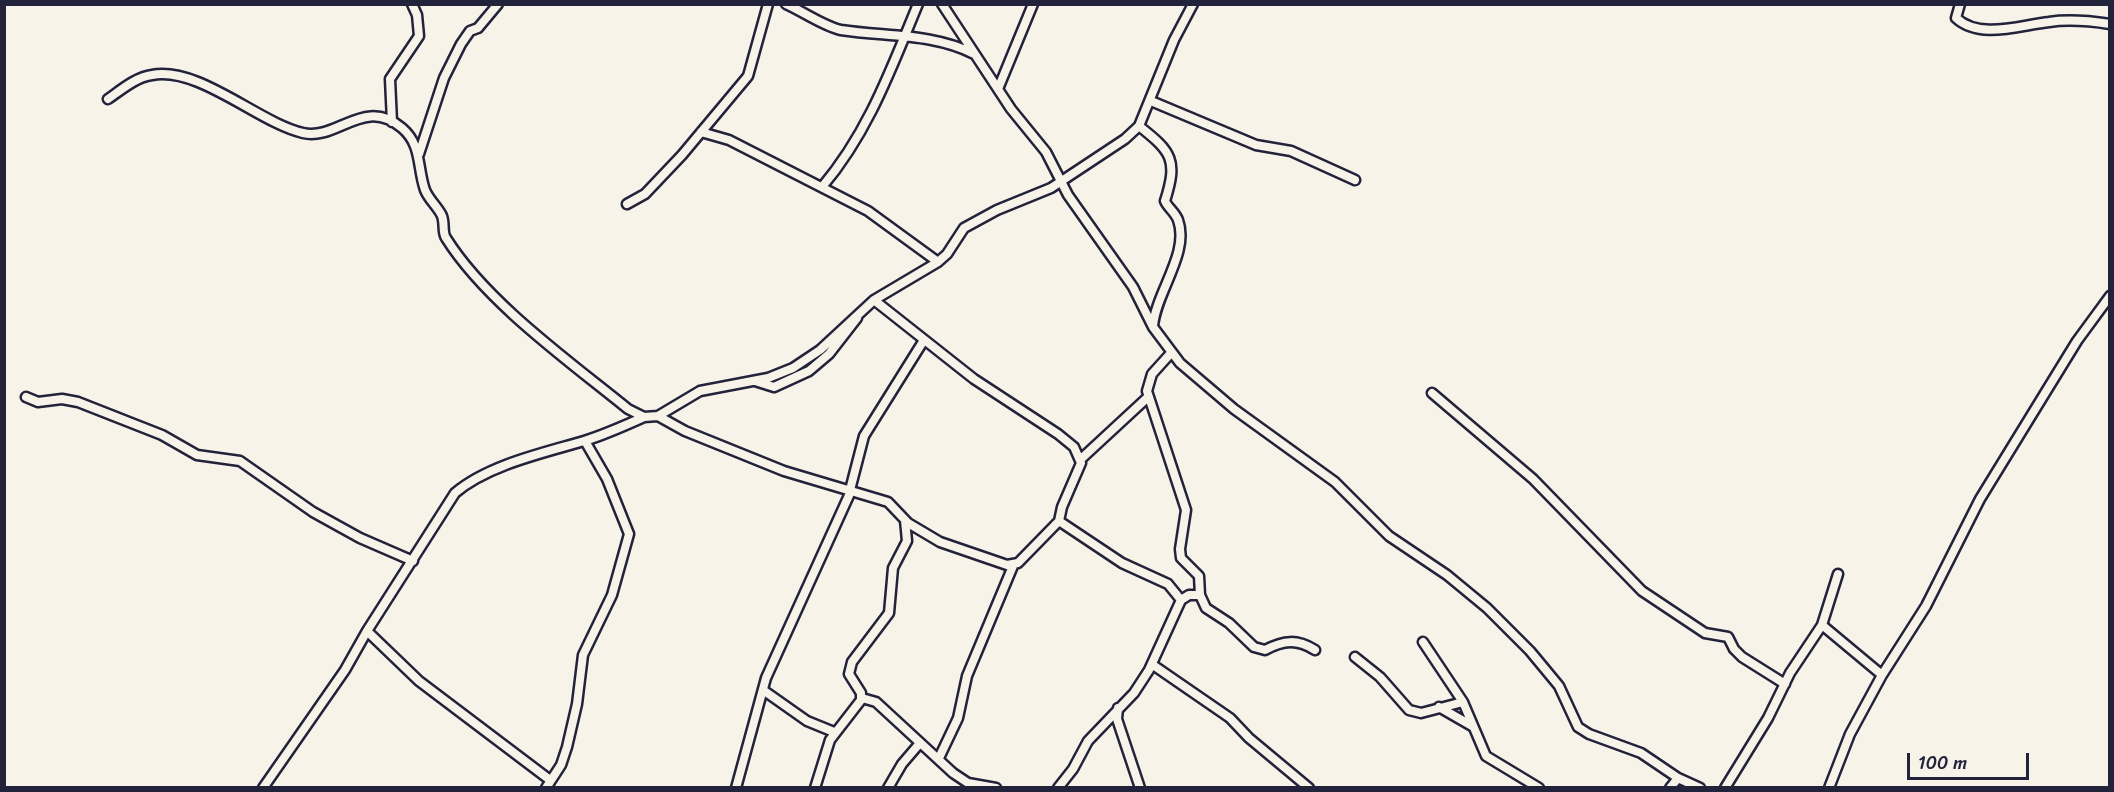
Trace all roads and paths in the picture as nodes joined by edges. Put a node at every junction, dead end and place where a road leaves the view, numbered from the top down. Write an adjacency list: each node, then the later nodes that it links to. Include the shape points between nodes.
1 (412, 4): 16 (street, via 419,36 390,79)
2 (498, 4): 19 (street, via 461,44 444,78)
3 (768, 4): 18 (street, via 748,76)
4 (786, 4): 11 (street, via 840,30)
5 (918, 4): 11 (street)
6 (942, 4): 12 (street)
7 (1033, 4): 13 (street)
8 (1193, 4): 15 (street, via 1174,40)
9 (1960, 4): 10 (street, via 1956,18 1974,28 2023,28 2050,21)
10 (2109, 24)
11 (906, 36): 12 (street, via 958,46); 22 (street, via 862,132)
12 (975, 55): 13 (street)
13 (998, 89): 21 (street, via 1046,152)
14 (108, 99): 16 (street, via 141,79 162,75 209,87 303,133 322,133 363,116)
15 (1151, 101): 17 (street); 20 (street, via 1256,145 1291,151)
16 (392, 122): 19 (street, via 404,129)
17 (1138, 126): 21 (street); 27 (street, via 1157,141 1170,161 1173,181 1165,201 1178,219 1180,237 1175,261 1157,302)
18 (701, 132): 22 (street, via 724,138); 23 (street, via 645,194)
19 (419, 154): 34 (street, via 425,190 441,214 444,235 484,286 636,415)
20 (1355, 180)
21 (1060, 182): 24 (street, via 964,228 948,254); 27 (street, via 1133,287)
22 (822, 187): 24 (street, via 892,225)
23 (627, 204)
24 (938, 262): 26 (street)
25 (2109, 296): 51 (street, via 2007,452 1926,606)
26 (874, 300): 28 (street); 33 (street, via 802,363 768,378 700,391)
27 (1153, 327): 29 (street)
28 (924, 340): 36 (street, via 974,380 1046,425 1074,447); 37 (street, via 864,436)
29 (1171, 353): 32 (street, via 1152,374); 62 (street, via 1234,409 1335,482 1389,536 1487,608 1559,686 1578,727 1641,753)
30 (1432, 393): 52 (street, via 1533,479 1642,591 1705,633 1728,637 1742,657)
31 (26, 397): 40 (street, via 38,402 78,402 162,435 197,455 240,461 313,512)
32 (1148, 397): 36 (street); 43 (street, via 1186,510 1181,558 1199,576)
33 (658, 416): 34 (street); 37 (street, via 766,464)
34 (644, 417): 35 (street)
35 (585, 441): 40 (street, via 535,454 461,488 439,515); 63 (street, via 607,479 629,534 612,595 583,655 567,747)
36 (1081, 459): 39 (street)
37 (850, 491): 38 (street, via 892,504); 53 (street)
38 (904, 520): 41 (street, via 951,548); 54 (street, via 907,541 893,568 890,613 875,628 850,669 850,678)
39 (1059, 520): 41 (street); 44 (street, via 1116,560 1168,584)
40 (413, 561): 46 (street)
41 (1013, 566): 61 (street, via 963,690 958,718)
42 (1838, 574): 45 (street)
43 (1200, 595): 44 (street); 48 (street, via 1206,608 1258,650 1294,641)
44 (1181, 600): 50 (street)
45 (1821, 625): 51 (street); 52 (street)
46 (367, 630): 63 (street, via 419,681); 64 (street, via 345,670)
47 (1423, 642): 55 (street)
48 (1315, 650)
49 (1355, 657): 56 (street, via 1409,710 1421,713)
50 (1153, 665): 57 (street); 71 (street, via 1230,718)
51 (1882, 675): 76 (street, via 1850,734)
52 (1785, 684): 75 (street)
53 (763, 690): 59 (street, via 807,721); 65 (street)
54 (862, 698): 59 (street); 60 (street, via 876,702)
55 (1463, 702): 56 (street); 58 (street)
56 (1439, 707): 58 (street)
57 (1118, 708): 69 (street, via 1088,741); 70 (street, via 1117,719)
58 (1472, 726): 72 (street, via 1492,762)
59 (834, 732): 66 (street)
60 (920, 743): 61 (street); 67 (street)
61 (939, 759): 68 (street, via 968,783)
62 (1678, 778): 73 (street); 74 (street)
63 (548, 784)
64 (263, 788)
65 (736, 788)
66 (814, 788)
67 (888, 788)
68 (996, 788)
69 (1059, 788)
70 (1140, 788)
71 (1310, 788)
72 (1539, 788)
73 (1670, 788)
74 (1700, 788)
75 (1725, 788)
76 (1829, 788)

